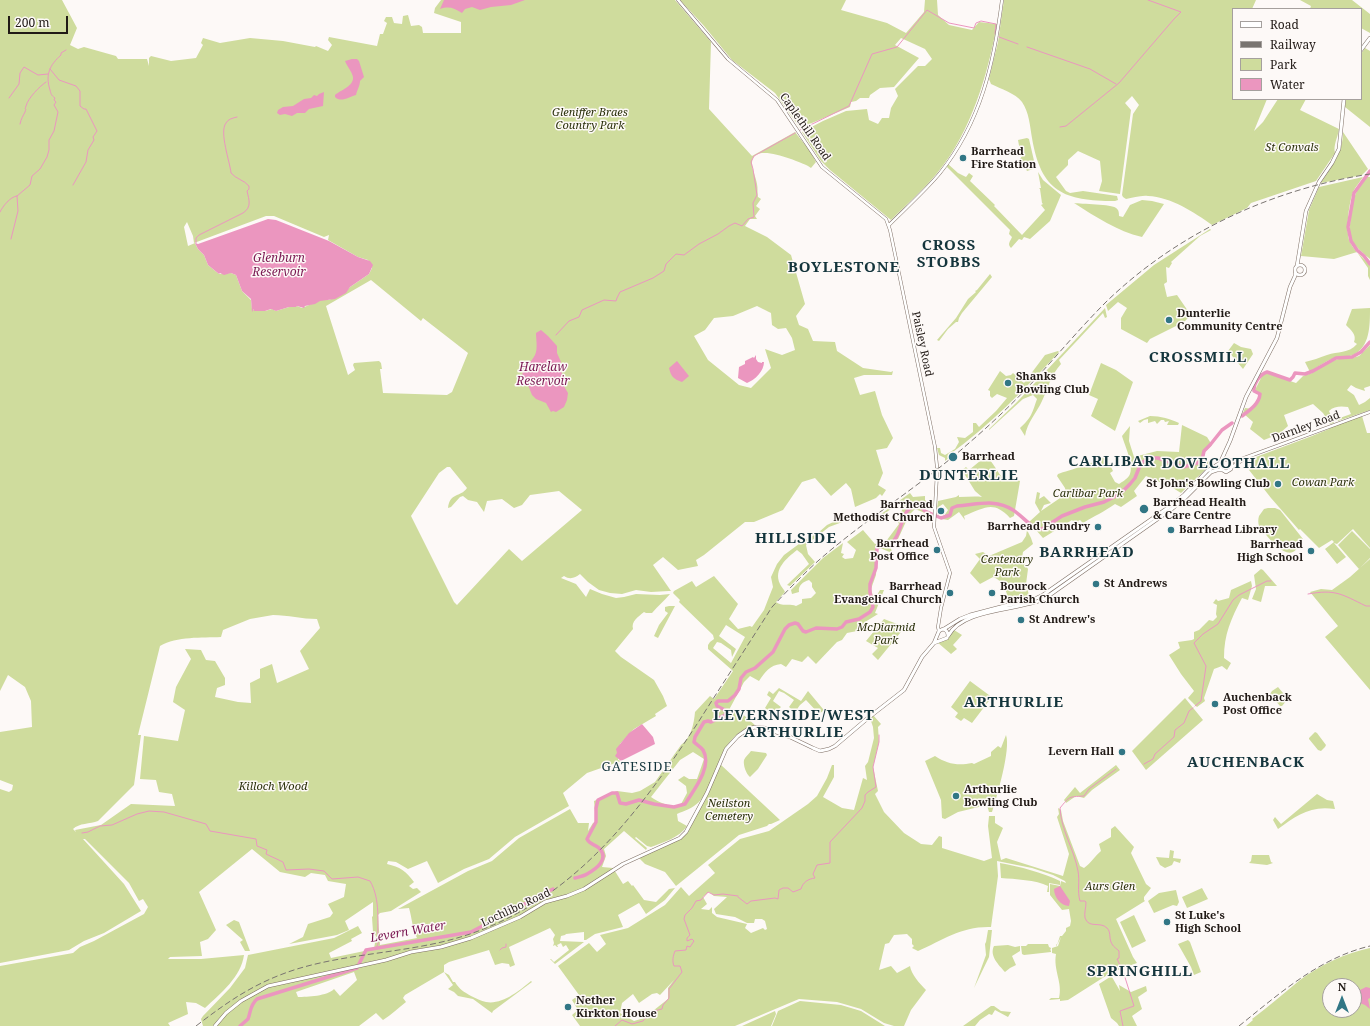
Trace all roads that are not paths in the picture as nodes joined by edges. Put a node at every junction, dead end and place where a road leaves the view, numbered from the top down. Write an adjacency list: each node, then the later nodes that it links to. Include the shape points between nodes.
1 (678, 0): 6 (main road, Caplethill Road, via 728,59 777,100 822,167 884,216)
2 (1002, 0): 6 (main road, via 996,43 984,92 961,142 939,173)
3 (1370, 38): 4 (main road)
4 (1362, 49)
5 (1344, 100): 7 (main road, via 1339,149 1319,182 1306,211)
6 (889, 225): 19 (main road, Paisley Road)
7 (1298, 258): 8 (main road); 9 (main road)
8 (1297, 266): 9 (main road); 10 (main road)
9 (1302, 266): 11 (main road)
10 (1295, 273): 11 (main road); 12 (main road)
11 (1302, 275): 12 (main road)
12 (1292, 282): 14 (main road, via 1277,338 1251,386)
13 (1370, 412): 15 (main road, Darnley Road)
14 (1230, 441): 16 (main road, via 1227,453); 17 (main road)
15 (1248, 457): 16 (main road, Darnley Road, via 1236,461); 18 (main road, Darnley Road)
16 (1229, 460): 17 (main road); 18 (main road)
17 (1221, 462): 20 (main road); 23 (main road, via 1207,471 1169,507 1043,595 1028,602 1008,604 970,615)
18 (1232, 467): 20 (main road, via 1228,471)
19 (938, 468)
20 (1222, 470): 25 (main road, via 1211,472 1173,508 1044,598 1028,605 963,621 954,626)
21 (938, 474): 22 (main road, via 935,531 950,573)
22 (939, 621): 23 (main road); 24 (main road)
23 (944, 629): 24 (main road); 25 (main road, via 948,632)
24 (939, 632): 25 (main road); 26 (main road)
25 (947, 637): 26 (main road)
26 (934, 643): 27 (main road, Lochlibo Road, via 922,657 904,690 833,747 820,751 790,736 765,728 748,729 738,736 726,749 705,797 680,838 623,864 584,889 545,902 520,917 471,938 268,986 241,1001)
27 (215, 1026)

